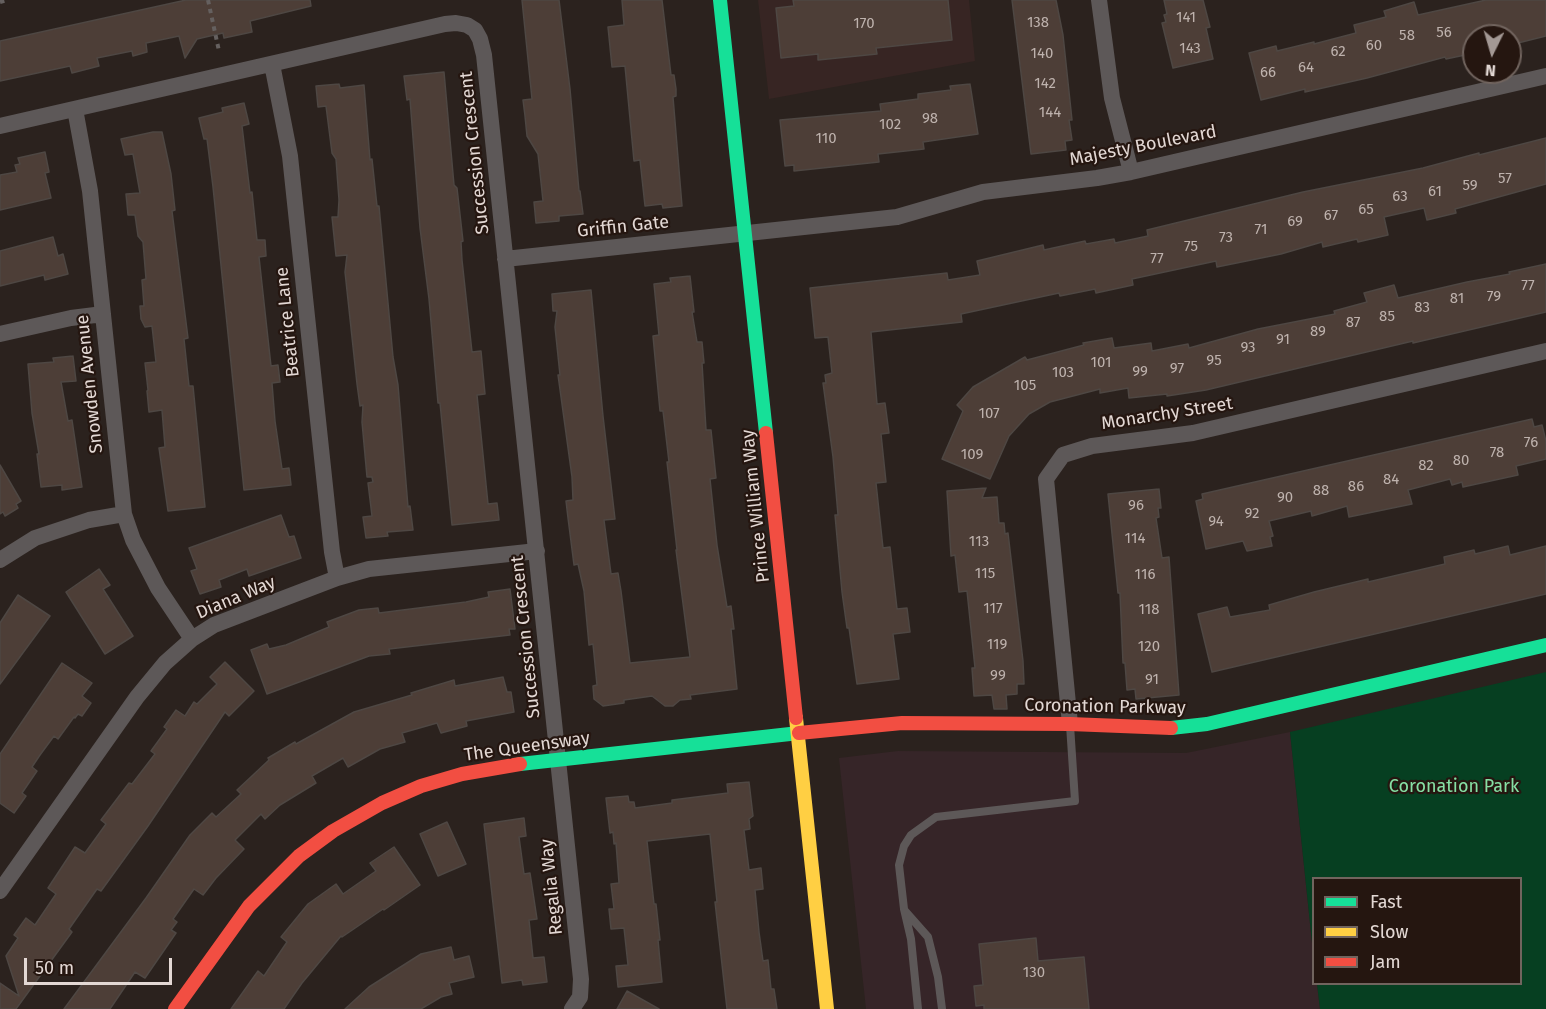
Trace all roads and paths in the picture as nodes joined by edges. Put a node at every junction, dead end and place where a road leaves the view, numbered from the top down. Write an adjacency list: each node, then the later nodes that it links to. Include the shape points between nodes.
1 (7, 0): 5 (path)
2 (208, 0): 6 (path)
3 (720, 0): 12 (street, Prince William Way)
4 (1099, 0): 11 (street, via 1112,98)
5 (0, 2)
6 (219, 51)
7 (272, 64): 9 (street, Succession Crescent); 13 (street, Succession Crescent, via 456,22 474,30 484,55); 20 (street, Beatrice Lane, via 290,156)
8 (1546, 76): 11 (street, Majesty Boulevard)
9 (75, 109): 10 (street, Succession Crescent); 14 (street, Snowden Avenue, via 90,191)
10 (0, 126)
11 (1131, 172): 12 (street, Majesty Boulevard, via 983,192 897,217)
12 (746, 234): 13 (street, Griffin Gate); 24 (street, Prince William Way)
13 (505, 259): 18 (street, Succession Crescent)
14 (103, 314): 15 (street); 17 (street, Snowden Avenue)
15 (0, 334)
16 (1546, 351): 23 (street, Monarchy Street, via 1193,433 1092,446 1063,454 1046,479)
17 (124, 514): 19 (street, via 44,534); 21 (street, Snowden Avenue, via 158,588)
18 (537, 551): 20 (street, Diana Way, via 369,569); 25 (street, Succession Crescent)
19 (0, 560)
20 (337, 578): 21 (street, Diana Way, via 214,626)
21 (192, 639): 26 (street, Diana Way, via 165,663 137,697)
22 (1546, 645): 23 (street, Coronation Parkway, via 1208,724 1178,728)
23 (1070, 724): 24 (street, Coronation Parkway, via 902,723); 27 (lane, via 1075,801 936,817 928,822 904,846 899,865)
24 (798, 732): 25 (street, The Queensway); 30 (street, Prince William Way)
25 (559, 760): 28 (street, The Queensway, via 489,768 435,782 382,803 333,831 299,856 259,895); 29 (street, Regalia Way, via 581,979 580,997)
26 (0, 891)
27 (904, 909): 31 (lane); 32 (lane, via 928,937)
28 (175, 1009)
29 (572, 1009)
30 (827, 1009)
31 (918, 1009)
32 (942, 1009)

